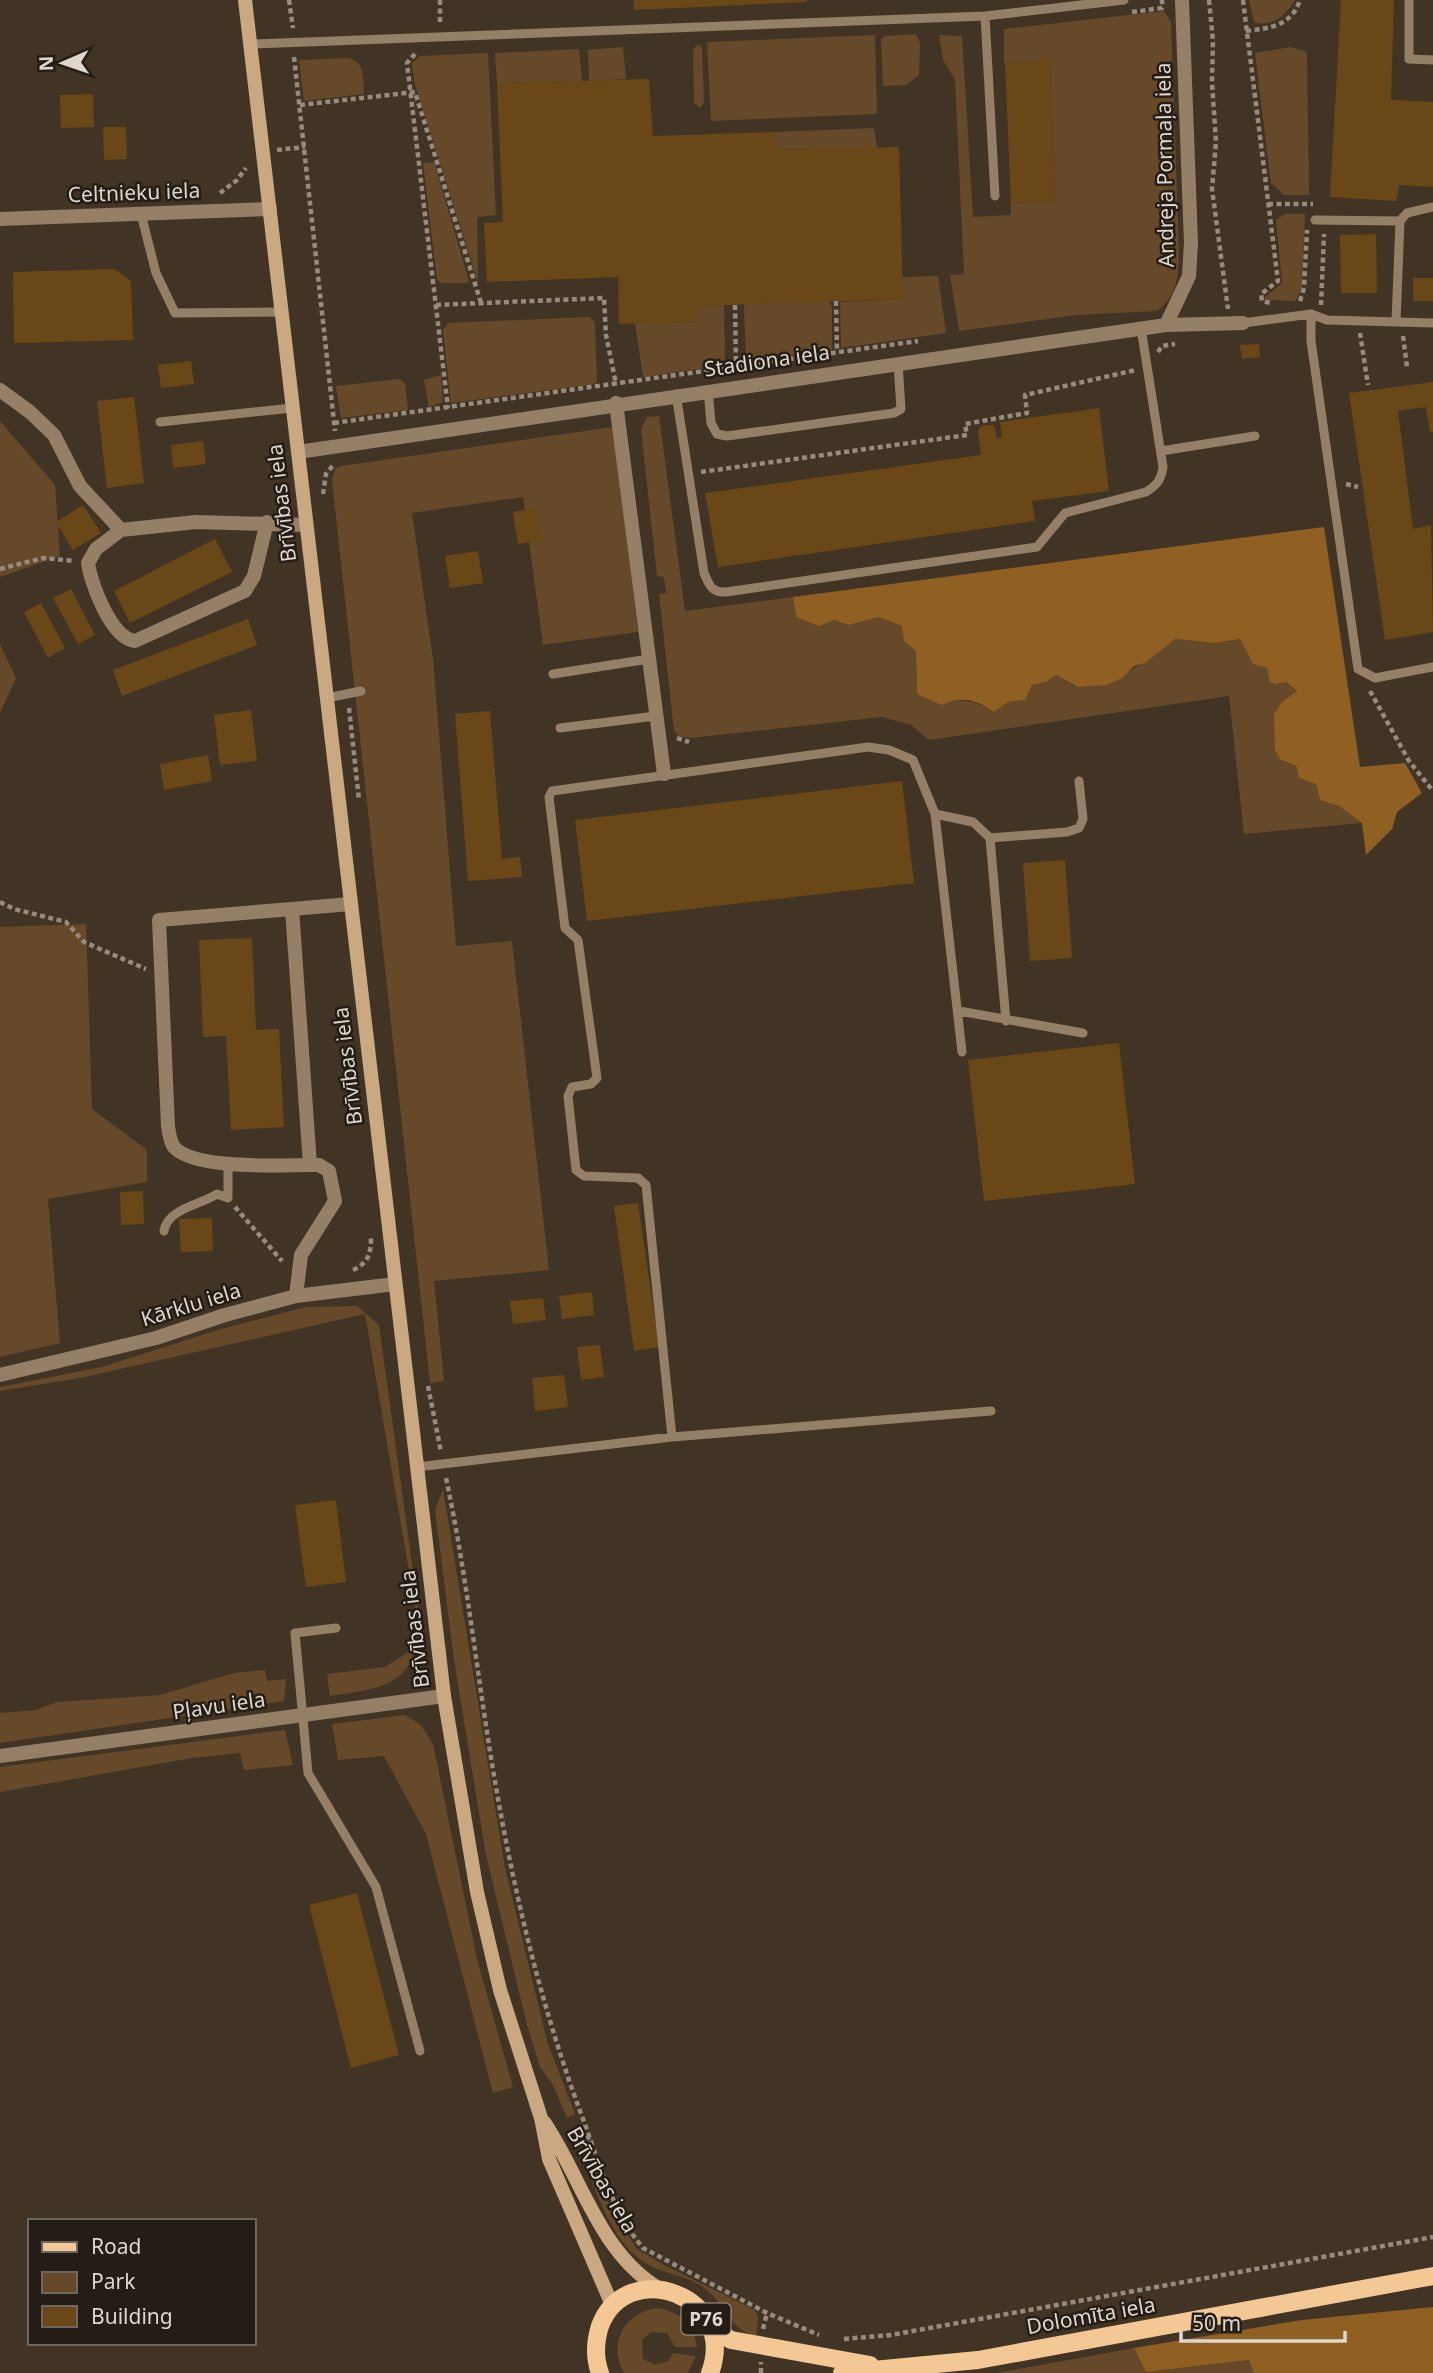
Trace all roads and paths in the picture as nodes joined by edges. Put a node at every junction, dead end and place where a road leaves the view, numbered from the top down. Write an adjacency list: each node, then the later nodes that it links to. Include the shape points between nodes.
1 (245, 0): 16 (main road, Brīvības iela / P76)
2 (289, 0): 15 (path)
3 (440, 0): 14 (path)
4 (1124, 0): 12 (lane)
5 (1162, 0): 11 (path, via 1162,8)
6 (1182, 0): 42 (street, Andreja Pormaļa iela, via 1191,243 1189,276)
7 (1209, 0): 40 (path, via 1216,142 1212,189)
8 (1242, 0): 13 (path)
9 (1300, 0): 13 (path, via 1289,20)
10 (1409, 0): 18 (lane, via 1409,59)
11 (1121, 13)
12 (985, 16): 14 (lane); 21 (lane)
13 (1246, 31): 33 (path, via 1278,281 1261,294 1262,301)
14 (440, 38): 15 (lane)
15 (293, 43): 16 (lane); 20 (path)
16 (251, 44): 24 (main road, Brīvības iela / P76)
17 (420, 53): 19 (path, via 407,63)
18 (1433, 60)
19 (411, 92): 20 (path); 31 (path, via 415,92); 35 (path)
20 (300, 105): 60 (path)
21 (995, 196)
22 (1308, 204): 26 (path)
23 (1433, 207): 28 (lane, via 1408,213)
24 (270, 209): 25 (street, Celtnieku iela); 36 (main road, Brīvības iela / P76)
25 (141, 214): 27 (street, Celtnieku iela); 36 (lane, via 156,273 175,313)
26 (1311, 218): 28 (lane)
27 (0, 219)
28 (1400, 221): 39 (lane)
29 (1307, 228): 34 (path, via 1304,288)
30 (835, 302): 46 (path)
31 (481, 303): 35 (path); 51 (path, via 604,298)
32 (735, 304): 49 (path)
33 (1276, 304)
34 (1295, 304)
35 (436, 305): 57 (path)
36 (281, 312): 58 (main road, Brīvības iela / P76)
37 (1311, 314): 38 (lane, via 1327,320); 40 (lane); 74 (lane, via 1311,341)
38 (1359, 320): 39 (lane); 52 (path)
39 (1399, 322): 41 (lane); 50 (path)
40 (1236, 323): 42 (street, Stadiona iela)
41 (1433, 323)
42 (1166, 325): 43 (street, Stadiona iela)
43 (1141, 328): 47 (street, Stadiona iela); 48 (lane)
44 (929, 339): 46 (path)
45 (1189, 342): 48 (path, via 1162,346)
46 (837, 352): 49 (path)
47 (898, 363): 54 (street, Stadiona iela); 54 (lane, via 901,409 894,413 727,436 717,434 711,424)
48 (1146, 363): 63 (lane); 65 (path, via 1136,370 1025,396 1027,413 965,424 967,435)
49 (736, 367): 51 (path)
50 (1407, 367)
51 (616, 384): 57 (path)
52 (1368, 384)
53 (0, 390): 69 (street, via 54,435 80,486)
54 (708, 390): 55 (street, Stadiona iela)
55 (676, 394): 56 (street, Stadiona iela); 63 (lane, via 704,573 718,592 1037,547 1065,513 1154,486 1162,478)
56 (616, 404): 62 (street, Stadiona iela); 72 (street)
57 (451, 406): 60 (path)
58 (292, 408): 59 (lane); 64 (main road, Brīvības iela / P76)
59 (160, 422)
60 (334, 424): 62 (path)
61 (1255, 436): 63 (lane)
62 (335, 446): 64 (street, Stadiona iela); 66 (path, via 335,464 322,489)
63 (1161, 451)
64 (298, 452): 68 (main road, Brīvības iela / P76)
65 (692, 473)
66 (324, 502)
67 (267, 522): 68 (street); 69 (street, via 196,522); 70 (street, via 254,576 245,591 138,641 124,638 111,620 94,589)
68 (306, 525): 78 (main road, Brīvības iela / P76)
69 (121, 530): 70 (street, via 96,549)
70 (89, 561): 71 (path, via 43,558)
71 (0, 569)
72 (649, 659): 75 (lane); 79 (street)
73 (1433, 667): 74 (lane, via 1375,678)
74 (1358, 669): 85 (path, via 1409,761)
75 (553, 674)
76 (361, 691): 77 (lane)
77 (347, 693): 78 (lane); 86 (path)
78 (327, 698): 90 (main road, Brīvības iela / P76)
79 (656, 716): 80 (lane); 83 (street)
80 (560, 728)
81 (671, 732): 82 (path)
82 (689, 742)
83 (664, 774): 87 (lane, via 868,747 889,750 913,760); 109 (lane, via 552,791 549,797 565,928 578,940 597,1079 572,1087 568,1096 576,1170 584,1176 638,1178 646,1185)
84 (1079, 781): 88 (lane, via 1083,819 1079,828)
85 (1433, 791)
86 (360, 804)
87 (935, 814): 88 (lane, via 973,822); 93 (lane)
88 (990, 838): 94 (lane)
89 (0, 902): 92 (path, via 66,922 85,942)
90 (350, 904): 91 (street); 104 (main road, Brīvības iela / P76)
91 (292, 909): 92 (street, via 159,920); 98 (street)
92 (161, 975): 97 (street, via 172,1143 194,1157)
93 (959, 1011): 94 (lane); 96 (lane)
94 (1006, 1021): 95 (lane)
95 (1083, 1033)
96 (962, 1052)
97 (228, 1164): 98 (street); 99 (lane)
98 (310, 1165): 103 (street, via 329,1171 335,1201 302,1255)
99 (228, 1198): 101 (lane, via 217,1194 175,1214); 103 (path)
100 (369, 1228): 102 (path, via 370,1254 364,1264)
101 (164, 1231)
102 (341, 1272)
103 (298, 1278): 105 (street)
104 (395, 1284): 105 (street, Kārklu iela); 111 (main road, Brīvības iela / P76)
105 (296, 1296): 106 (street, Kārklu iela, via 156,1338)
106 (0, 1374)
107 (426, 1376): 110 (path)
108 (991, 1411): 109 (lane)
109 (672, 1437): 110 (lane)
110 (443, 1463): 111 (lane); 118 (path, via 512,1868 546,2011)
111 (417, 1467): 113 (main road, Brīvības iela / P76)
112 (336, 1628): 114 (lane, via 295,1633)
113 (444, 1696): 114 (street, Pļavu iela); 117 (main road, Brīvības iela / P76, via 477,1892 500,1990)
114 (302, 1716): 115 (street, Pļavu iela); 116 (lane, via 308,1773 376,1887)
115 (0, 1756)
116 (420, 2051)
117 (541, 2118): 122 (main road, Brīvības iela / P76, via 598,2223 640,2277); 123 (main road, Brīvības iela / P76, via 549,2159)
118 (590, 2137): 119 (path); 125 (path, via 617,2205 643,2248 767,2313)
119 (578, 2141)
120 (1433, 2237): 126 (path, via 891,2335)
121 (1433, 2276): 127 (main road, Dolomīta iela, via 978,2360)
122 (660, 2289): 123 (main road, P76, via 643,2290); 124 (main road, P76, via 691,2301)
123 (613, 2307): 128 (main road, via 597,2336)
124 (712, 2328): 127 (main road, Dolomīta iela, via 731,2340); 129 (main road, P76, via 715,2345)
125 (829, 2337)
126 (838, 2339)
127 (881, 2367): 130 (main road, Dolomīta iela)
128 (600, 2373)
129 (710, 2373)
130 (842, 2373)

